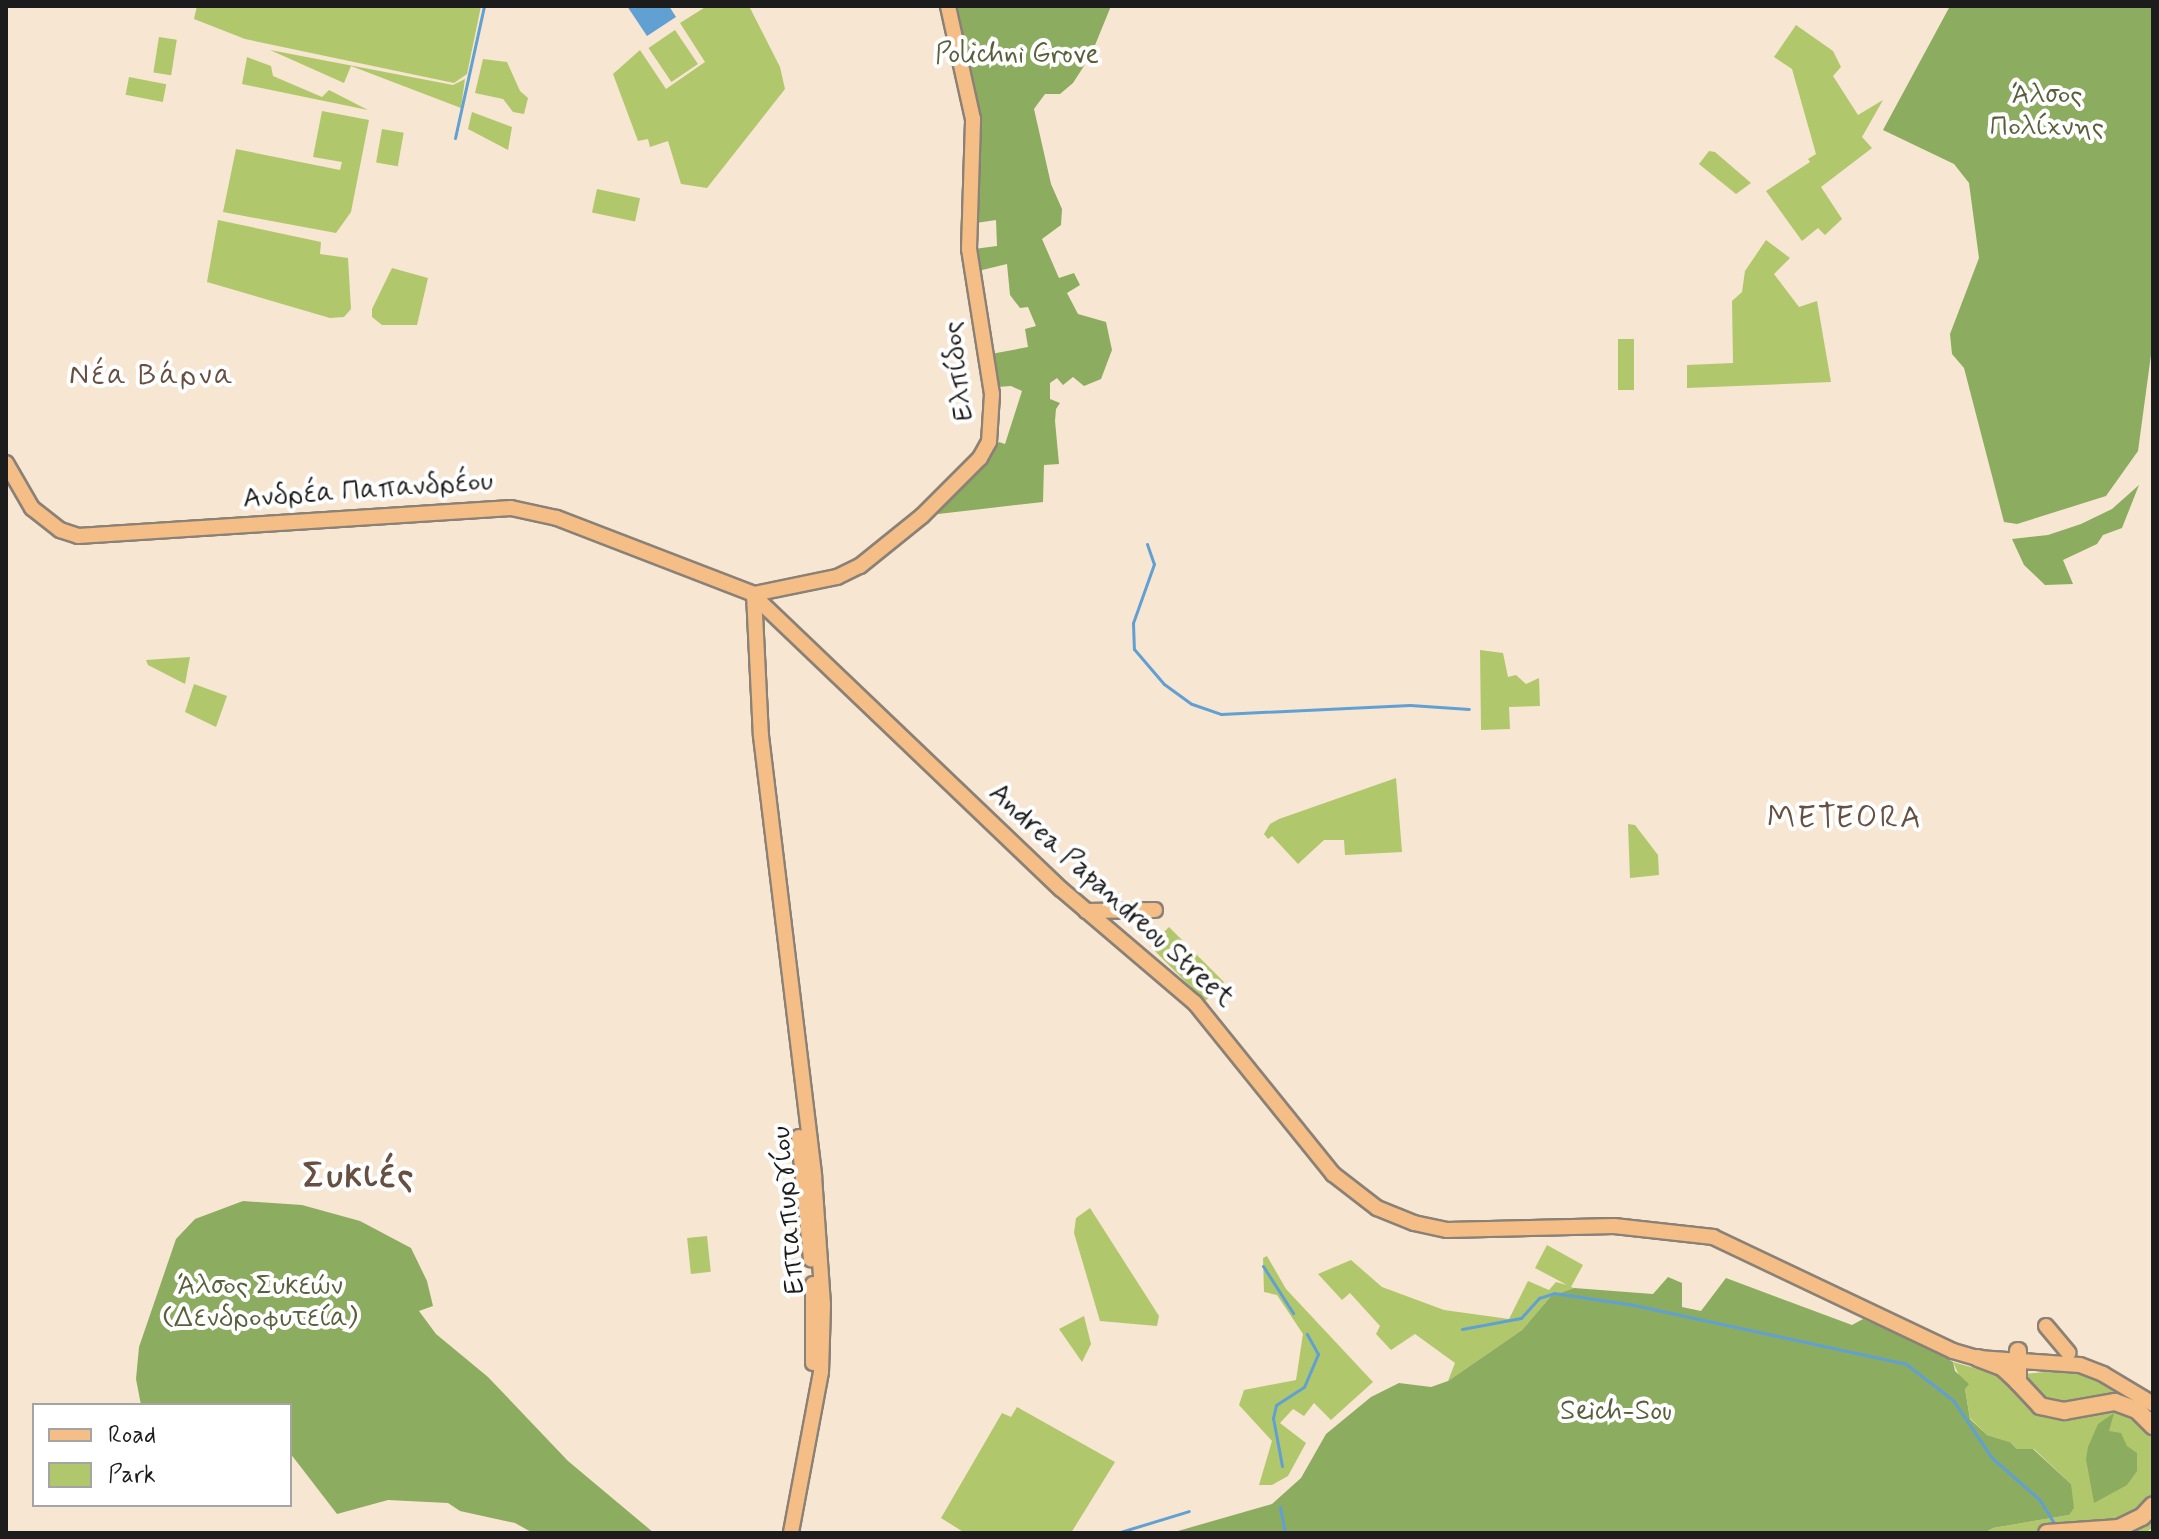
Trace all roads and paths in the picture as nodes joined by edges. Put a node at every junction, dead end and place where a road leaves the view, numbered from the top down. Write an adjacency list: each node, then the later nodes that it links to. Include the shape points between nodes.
1 (948, 6): 3 (main road, Ελπίδος, via 973,119 969,249 992,388 989,442 983,455 922,516 855,569)
2 (6, 463): 3 (main road, Ανδρέα Παπανδρέου, via 36,512 78,536 511,508 557,518)
3 (754, 594): 4 (main road, Επταπυργίου, via 760,720); 6 (main road, Andrea Papandreou Street)
4 (778, 882): 16 (main road, Επταπυργίου, via 775,914 814,1313 810,1388); 17 (main road, Επταπυργίου, via 814,1176 824,1320 820,1381)
5 (1151, 909): 6 (main road)
6 (1086, 911): 8 (main road, Andrea Papandreou Street, via 1195,1003 1333,1174 1385,1212 1423,1226 1456,1230 1614,1226 1697,1234 1733,1245)
7 (2046, 1326): 9 (main road)
8 (1934, 1342): 10 (main road, Andrea Papandreou Street); 11 (main road, Andrea Papandreou Street)
9 (2069, 1353): 10 (main road, Andrea Papandreou Street); 13 (main road, Andrea Papandreou Street, via 2115,1370)
10 (2018, 1355): 11 (main road, Andrea Papandreou Street); 12 (highway); 13 (main road, Andrea Papandreou Street, via 2087,1367)
11 (1978, 1358): 12 (highway, via 2002,1367)
12 (2018, 1382): 14 (highway, via 2044,1408 2064,1411 2115,1402 2137,1410)
13 (2153, 1403)
14 (2153, 1426)
15 (2153, 1505): 18 (highway, via 2127,1525)
16 (782, 1533)
17 (791, 1533)
18 (2047, 1533)

